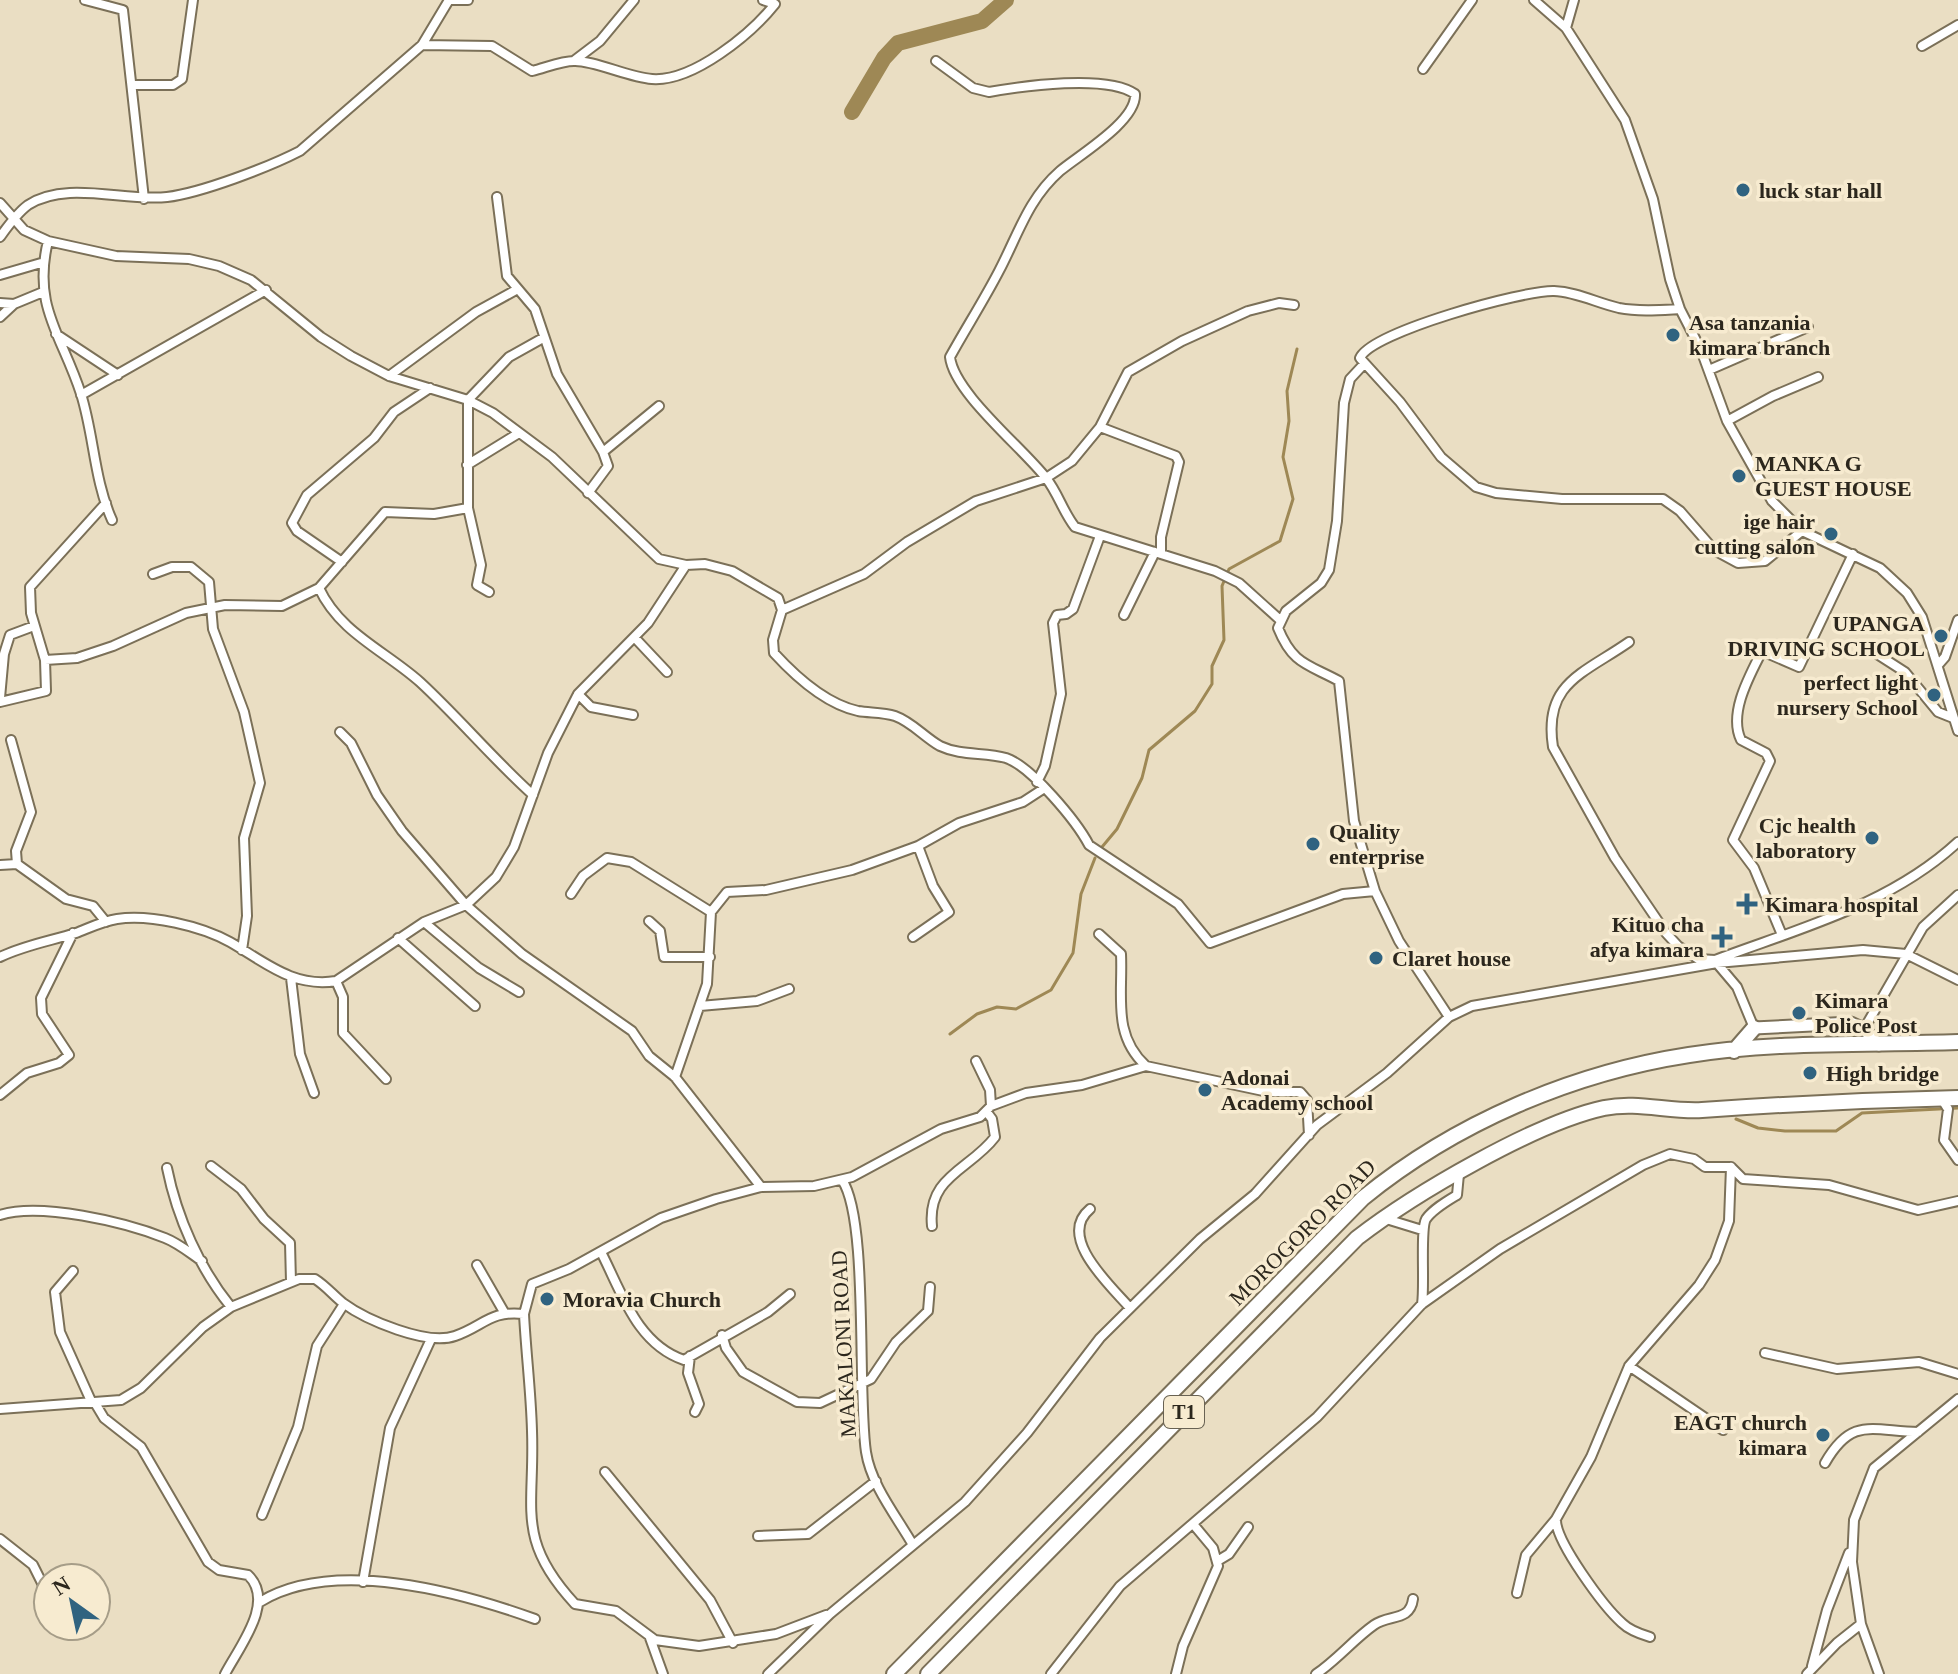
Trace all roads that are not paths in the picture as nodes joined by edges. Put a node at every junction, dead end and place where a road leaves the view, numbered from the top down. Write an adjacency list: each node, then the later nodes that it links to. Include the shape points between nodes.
1 (85, 0): 17 (street, via 123,10)
2 (193, 0): 17 (street, via 182,79 173,85)
3 (449, 0): 4 (street); 12 (street)
4 (468, 0)
5 (634, 0): 14 (street, via 600,41)
6 (763, 0): 14 (street, via 775,4 745,38 681,73 657,79)
7 (1472, 0): 16 (street)
8 (1534, 0): 11 (street)
9 (1574, 0): 11 (street)
10 (1958, 25): 13 (street)
11 (1566, 28): 32 (street, via 1625,120 1653,199)
12 (422, 45): 14 (street, via 492,46 532,71); 19 (street, via 300,151 172,197)
13 (1922, 46)
14 (575, 60)
15 (936, 61): 51 (street, via 973,88 989,92 1103,83 1125,86 1135,94 1124,117 1030,204 950,357 955,375)
16 (1423, 69)
17 (133, 85): 19 (street)
18 (497, 197): 27 (street, via 507,276)
19 (144, 199): 21 (street, via 59,195 28,205)
20 (0, 203): 21 (street)
21 (13, 220): 22 (street); 23 (street)
22 (0, 237)
23 (48, 241): 24 (street); 26 (street, via 116,256 204,262)
24 (41, 263): 25 (street); 28 (street)
25 (0, 275)
26 (266, 290): 39 (street); 40 (street, via 321,337)
27 (516, 290): 36 (street, via 535,309); 40 (street, via 476,312)
28 (43, 292): 30 (street); 35 (street)
29 (0, 303): 30 (street)
30 (14, 304): 33 (street)
31 (1294, 305): 47 (street, via 1248,311 1128,372)
32 (1680, 309): 37 (street, via 1622,308 1561,292 1524,294 1381,341 1363,353); 38 (street)
33 (0, 317)
34 (1808, 327): 38 (street)
35 (56, 333): 39 (street); 43 (street)
36 (543, 338): 44 (street, via 509,357); 49 (street, via 557,374)
37 (1364, 364): 56 (street, via 1441,457 1476,487 1582,500 1663,499 1714,550 1738,563 1765,561); 68 (street, via 1350,379 1344,403 1329,570)
38 (1709, 370): 46 (street)
39 (118, 375): 43 (street)
40 (389, 376): 42 (street)
41 (1818, 377): 46 (street)
42 (430, 388): 44 (street); 60 (street, via 394,412 374,438 307,495 295,513 292,523 297,531)
43 (81, 395): 53 (street)
44 (468, 400): 48 (street); 50 (street)
45 (659, 406): 49 (street)
46 (1727, 421): 56 (street, via 1772,501)
47 (1100, 427): 51 (street, via 1072,461); 58 (street, via 1176,456 1179,462)
48 (519, 433): 50 (street); 52 (street)
49 (603, 452): 52 (street, via 608,466)
50 (467, 465): 54 (street)
51 (1046, 478): 57 (street, via 1075,527); 66 (street, via 976,501 864,574)
52 (588, 493): 61 (street, via 659,559)
53 (106, 503): 55 (street); 70 (street, via 30,587)
54 (468, 508): 60 (street, via 434,514 385,512); 64 (street, via 481,565 477,585)
55 (112, 520)
56 (1802, 531): 59 (street)
57 (1100, 536): 58 (street); 84 (street, via 1073,609 1057,615 1053,623 1061,694)
58 (1158, 553): 67 (street); 68 (street, via 1239,583)
59 (1853, 554): 75 (street, via 1887,572 1907,593 1922,617); 100 (street, via 1799,667 1762,651 1746,684 1737,722 1741,740 1766,753 1770,761 1733,840 1758,874)
60 (342, 562): 63 (street)
61 (686, 565): 66 (street, via 732,571 778,598); 71 (street)
62 (153, 574): 65 (street, via 172,567 200,572 209,582)
63 (319, 588): 65 (street, via 282,606); 85 (street, via 344,627 407,671)
64 (489, 592)
65 (210, 609): 74 (street, via 186,613 77,658); 103 (street, via 244,712 260,783 244,838 248,888)
66 (782, 610): 84 (street, via 774,653 835,703 904,719 952,749 1006,758)
67 (1124, 615)
68 (1279, 619): 90 (street, via 1284,643 1297,661 1339,681 1354,821)
69 (1958, 620): 75 (street)
70 (34, 626): 74 (street); 78 (street, via 10,635)
71 (635, 638): 76 (street); 77 (street)
72 (1629, 642): 107 (street, via 1560,690 1549,723 1553,747 1657,922 1678,946 1698,959)
73 (1866, 647): 80 (street, via 1905,672 1938,712)
74 (45, 660): 78 (street, via 46,691)
75 (1938, 665): 80 (street)
76 (667, 672)
77 (578, 694): 79 (street, via 591,707); 85 (street)
78 (0, 700)
79 (633, 715)
80 (1953, 718): 81 (street)
81 (1958, 731)
82 (340, 732): 93 (street, via 396,822)
83 (11, 740): 88 (street, via 31,812 16,851)
84 (1040, 785): 87 (street, via 1023,802 959,823); 90 (street, via 1089,845 1178,904 1210,943 1343,894)
85 (533, 795): 93 (street, via 507,862)
86 (1958, 842): 100 (street, via 1886,894)
87 (918, 846): 94 (street, via 805,882 727,892); 101 (street, via 949,912)
88 (17, 864): 89 (street); 96 (street, via 66,899 93,906)
89 (0, 865)
90 (1375, 891): 115 (street, via 1399,941)
91 (571, 894): 94 (street, via 583,876 607,858 631,862)
92 (1958, 895): 104 (street, via 1923,927)
93 (466, 905): 97 (street); 123 (street, via 522,954 622,1021 649,1056)
94 (711, 912): 106 (street)
95 (649, 921): 106 (street, via 660,931 664,957)
96 (106, 922): 98 (street); 103 (street, via 140,919 171,924)
97 (424, 922): 102 (street); 112 (street, via 479,968)
98 (73, 933): 105 (street); 126 (street, via 41,998 42,1014 69,1055 27,1073)
99 (1099, 934): 122 (street, via 1121,954 1122,1028 1126,1043)
100 (1782, 935): 107 (street)
101 (913, 937)
102 (398, 938): 110 (street); 113 (street)
103 (242, 950): 108 (street)
104 (1906, 954): 107 (street, via 1863,950); 109 (street); 117 (street)
105 (0, 957)
106 (710, 957): 114 (street)
107 (1716, 961): 115 (street, via 1472,1006); 116 (street, via 1737,987)
108 (291, 978): 110 (street, via 319,984); 125 (street, via 300,1054)
109 (1958, 980)
110 (336, 981): 124 (street, via 343,997 343,1033)
111 (789, 989): 114 (street, via 757,1001)
112 (519, 992)
113 (475, 1006)
114 (700, 1006): 123 (street)
115 (1449, 1017): 132 (street)
116 (1754, 1028): 117 (street, via 1842,1023); 120 (highway)
117 (1864, 1029): 119 (street)
118 (1958, 1042): 119 (highway, MOROGORO ROAD / T1)
119 (1879, 1045): 120 (highway, MOROGORO ROAD / T1)
120 (1734, 1051): 199 (highway, MOROGORO ROAD / T1, via 1657,1060 1585,1079 1486,1121 1396,1171 1363,1198)
121 (976, 1061): 129 (street)
122 (1146, 1066): 129 (street, via 1082,1085 1026,1093); 132 (street, via 1268,1092 1300,1092 1307,1100)
123 (675, 1077): 139 (street)
124 (386, 1079)
125 (314, 1093)
126 (0, 1095)
127 (1941, 1098): 128 (highway, MOROGORO ROAD / T1); 131 (street, via 1948,1109); 137 (highway, MOROGORO ROAD / T1, via 1698,1110 1604,1108 1565,1120)
128 (1958, 1098)
129 (992, 1107): 138 (street); 144 (street, via 995,1137 942,1185 930,1205)
130 (1958, 1123): 131 (street)
131 (1947, 1133): 133 (street, via 1946,1147)
132 (1309, 1135): 156 (street, via 1255,1194)
133 (1958, 1160)
134 (211, 1166): 150 (street, via 241,1189 290,1243)
135 (1731, 1167): 140 (street, via 1743,1179 1829,1185 1918,1210); 154 (street, via 1705,1167 1670,1154 1643,1165 1500,1249); 163 (street, via 1729,1221 1715,1260)
136 (167, 1168): 147 (street, via 179,1214)
137 (1459, 1174): 143 (highway, MOROGORO ROAD / T1); 145 (street, via 1457,1195 1427,1218)
138 (842, 1180): 139 (street); 165 (street, MAKALONI ROAD, via 855,1213)
139 (761, 1187): 146 (street, via 661,1218)
140 (1958, 1201)
141 (1090, 1209): 156 (street, via 1079,1225 1085,1255)
142 (0, 1215): 147 (street, via 48,1213 141,1229)
143 (1382, 1218): 145 (street); 200 (highway, MOROGORO ROAD / T1, via 1301,1292)
144 (932, 1226)
145 (1422, 1230): 154 (street)
146 (601, 1252): 158 (street, via 532,1284); 162 (street, via 643,1333 663,1353 684,1360)
147 (202, 1261): 155 (street)
148 (477, 1265): 157 (street)
149 (73, 1271): 167 (street, via 55,1292 60,1332)
150 (291, 1282): 153 (street, via 315,1279); 155 (street)
151 (930, 1287): 165 (street, via 928,1311)
152 (790, 1294): 159 (street, via 768,1312)
153 (344, 1304): 160 (street); 175 (street, via 317,1346 298,1427)
154 (1422, 1304): 177 (street, via 1317,1417)
155 (231, 1307): 167 (street, via 141,1388 121,1400)
156 (1130, 1308): 181 (street, via 965,1502)
157 (504, 1312): 158 (street); 160 (street, via 470,1331)
158 (524, 1314): 193 (street, via 532,1438 529,1499 542,1561 575,1604 616,1611)
159 (722, 1335): 162 (street); 165 (street, via 743,1372 797,1402 820,1403)
160 (431, 1339): 185 (street, via 390,1428)
161 (1765, 1353): 164 (street, via 1837,1369 1919,1362)
162 (690, 1356): 169 (street, via 688,1373 699,1404)
163 (1629, 1366): 170 (street); 176 (street, via 1591,1457)
164 (1958, 1374)
165 (860, 1386): 174 (street, MAKALONI ROAD, via 866,1455)
166 (1958, 1399): 171 (street)
167 (93, 1402): 168 (street); 188 (street, via 104,1418 141,1447 208,1562 219,1570 248,1575)
168 (0, 1409)
169 (695, 1412)
170 (1723, 1430)
171 (1919, 1432): 172 (street, via 1859,1428 1837,1442); 182 (street, via 1874,1468 1854,1520)
172 (1825, 1463)
173 (605, 1472): 194 (street, via 710,1600)
174 (876, 1481): 179 (street, via 808,1534); 181 (street, MAKALONI ROAD)
175 (262, 1515)
176 (1556, 1519): 186 (street, via 1526,1555); 192 (street, via 1557,1530 1611,1611 1624,1625)
177 (1193, 1524): 183 (street); 201 (street, via 1120,1586)
178 (1248, 1527): 183 (street)
179 (758, 1536)
180 (0, 1539): 184 (street)
181 (913, 1545): 189 (street)
182 (1851, 1548): 191 (street); 195 (street)
183 (1219, 1560): 202 (street)
184 (32, 1564)
185 (363, 1582): 188 (street, via 292,1585); 190 (street, via 435,1591)
186 (1517, 1593)
187 (1413, 1599): 203 (street, via 1410,1611 1373,1625)
188 (260, 1602): 196 (street)
189 (830, 1614): 194 (street); 198 (street)
190 (535, 1619)
191 (1861, 1624): 195 (street); 204 (street)
192 (1650, 1637)
193 (650, 1638): 194 (street, via 699,1646); 197 (street)
194 (733, 1643)
195 (1810, 1670)
196 (225, 1674)
197 (663, 1674)
198 (768, 1674)
199 (894, 1674)
200 (928, 1674)
201 (1051, 1674)
202 (1176, 1674)
203 (1316, 1674)
204 (1879, 1674)

